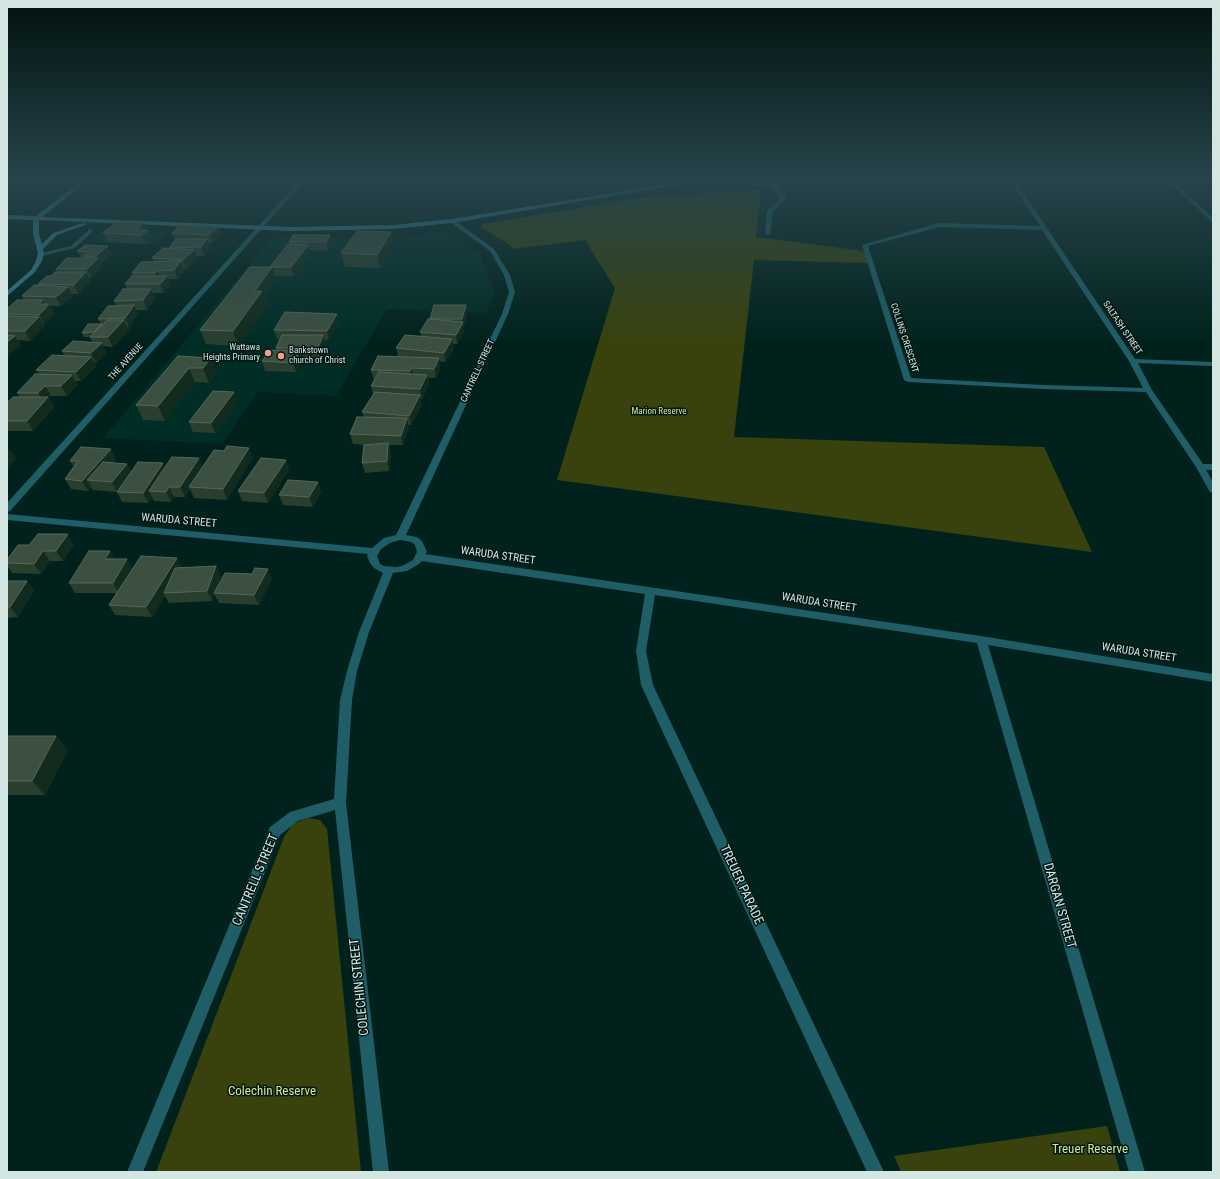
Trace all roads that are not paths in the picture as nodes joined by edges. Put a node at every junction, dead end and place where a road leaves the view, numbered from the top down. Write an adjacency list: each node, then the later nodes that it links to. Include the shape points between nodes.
1 (36, 234): 8 (main road)
2 (55, 234): 8 (main road)
3 (87, 234): 8 (street, via 72,247)
4 (255, 234): 16 (street, THE AVENUE)
5 (470, 234): 18 (street, CANTRELL STREET, via 492,250 507,275 512,292 505,314)
6 (906, 234): 12 (street, COLLINS CRESCENT, via 865,245 908,380)
7 (1047, 234): 10 (street, SALTASH STREET)
8 (40, 252): 9 (main road, via 33,271)
9 (7, 294)
10 (1133, 362): 11 (street); 12 (street, SALTASH STREET)
11 (1213, 364)
12 (1148, 390): 13 (street, SALTASH STREET)
13 (1200, 467): 14 (street); 15 (street, SALTASH STREET)
14 (1213, 467)
15 (1213, 490)
16 (7, 509)
17 (7, 517): 19 (street, WARUDA STREET)
18 (400, 537): 19 (street, via 381,543); 20 (street, via 414,539 419,543)
19 (373, 551): 21 (street, via 373,561 382,569)
20 (420, 557): 21 (street, via 404,569); 22 (street, WARUDA STREET)
21 (389, 570): 25 (street, via 364,632 352,671 346,700)
22 (651, 590): 23 (street, WARUDA STREET); 28 (street, TREUER PARADE, via 641,651 647,685)
23 (981, 640): 24 (street, WARUDA STREET); 29 (street, DARGAN STREET)
24 (1213, 678)
25 (340, 803): 26 (street, CANTRELL STREET, via 294,816 275,831); 27 (street, COLECHIN STREET)
26 (135, 1172)
27 (381, 1172)
28 (876, 1172)
29 (1137, 1172)

